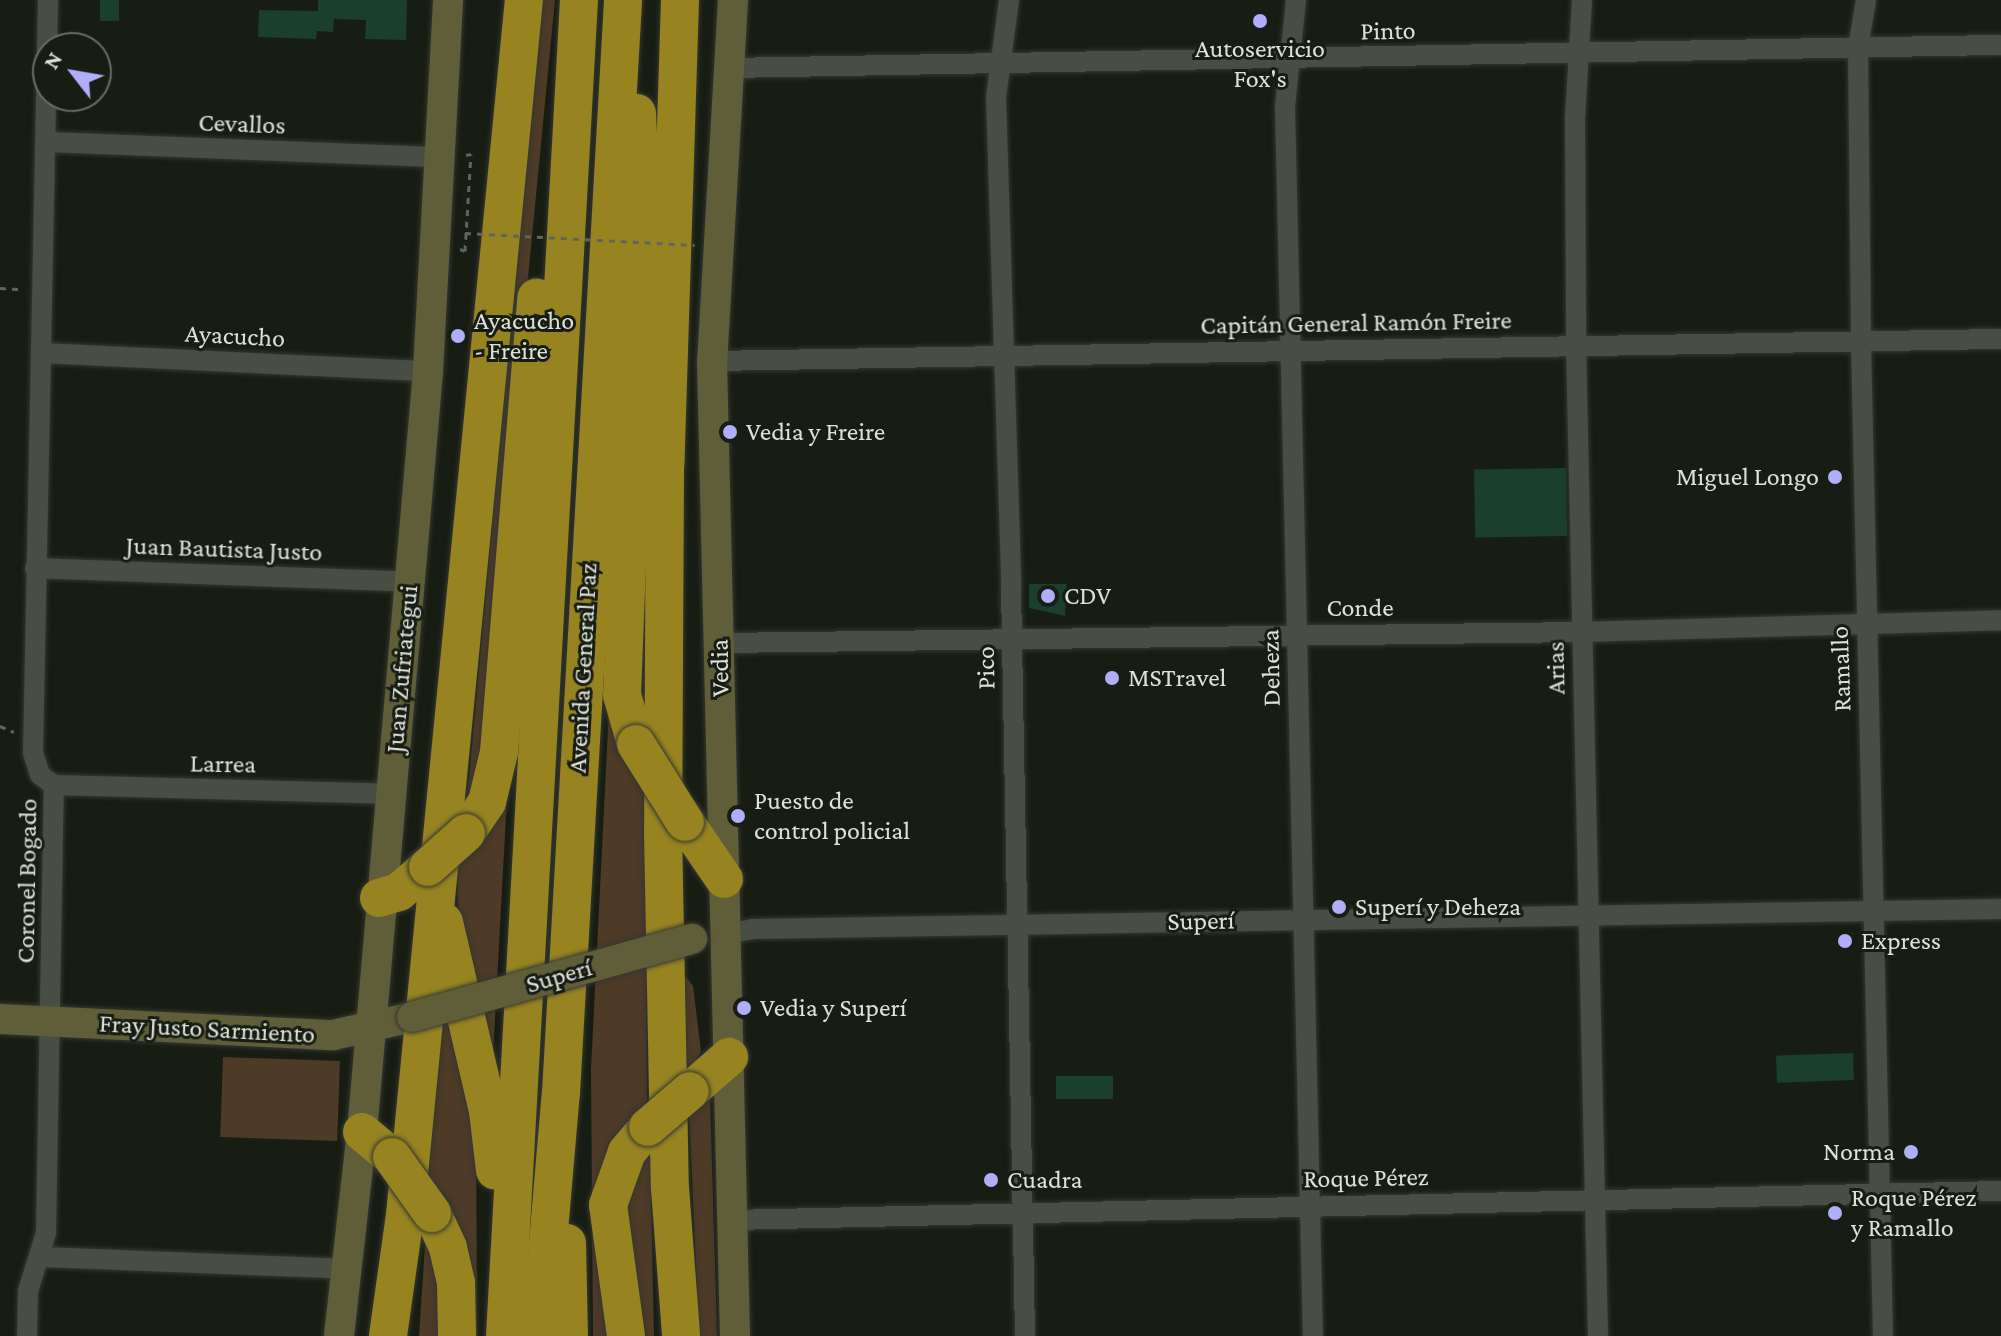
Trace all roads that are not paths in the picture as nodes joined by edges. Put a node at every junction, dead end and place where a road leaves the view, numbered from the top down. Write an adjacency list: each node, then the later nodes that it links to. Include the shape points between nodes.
1 (48, 0): 22 (street, Coronel Bogado)
2 (448, 0): 23 (street, Juan Zufriategui)
3 (505, 0): 24 (highway)
4 (524, 0): 24 (highway)
5 (579, 0): 21 (highway, Avenida General Paz)
6 (623, 0): 58 (highway, Avenida General Paz)
7 (631, 0): 45 (highway, bridge, via 641,196 622,695 636,744)
8 (680, 0): 25 (highway)
9 (704, 0): 25 (highway)
10 (733, 0): 20 (street, Vedia)
11 (1009, 0): 19 (street, Pico)
12 (1296, 0): 18 (street, Deheza)
13 (1582, 0): 17 (street, Arias)
14 (1866, 0): 16 (street, Ramallo)
15 (2001, 45): 16 (street, Pinto)
16 (1858, 48): 17 (street, Pinto); 27 (street, Ramallo)
17 (1578, 52): 18 (street, Pinto); 28 (street, Arias)
18 (1287, 60): 19 (street, Pinto); 29 (street, Deheza)
19 (1000, 67): 20 (street, Pinto); 31 (street, Pico, via 996,97)
20 (728, 68): 32 (street, Vedia)
21 (574, 82): 44 (highway, bridge, via 539,257 499,752 487,802); 70 (highway, Avenida General Paz)
22 (45, 142): 23 (street, Cevallos); 30 (street, Coronel Bogado)
23 (437, 157): 33 (street, Juan Zufriategui)
24 (506, 177): 44 (highway)
25 (674, 195): 60 (highway, via 665,465 663,816)
26 (2001, 339): 27 (street, Capitán General Ramón Freire)
27 (1861, 343): 28 (street, Capitán General Ramón Freire); 37 (street, Ramallo)
28 (1576, 344): 29 (street, Capitán General Ramón Freire); 38 (street, Arias)
29 (1293, 350): 31 (street, Capitán General Ramón Freire); 39 (street, Deheza)
30 (41, 353): 33 (street, Ayacucho); 34 (street, Coronel Bogado)
31 (1005, 358): 32 (street, Capitán General Ramón Freire); 40 (street, Pico)
32 (712, 361): 41 (street, Vedia)
33 (428, 371): 35 (street, Juan Zufriategui)
34 (35, 568): 35 (street, Juan Bautista Justo); 42 (street, Coronel Bogado, via 33,753 40,775)
35 (410, 582): 43 (street, Juan Zufriategui)
36 (2001, 620): 37 (street, Conde)
37 (1866, 623): 38 (street, Conde); 48 (street, Ramallo)
38 (1581, 632): 39 (street, Conde); 49 (street, Arias)
39 (1296, 634): 40 (street, Conde); 50 (street, Deheza)
40 (1011, 641): 41 (street, Conde); 51 (street, Pico)
41 (719, 643): 45 (street, Vedia)
42 (54, 785): 43 (street, Larrea); 55 (street, Coronel Bogado)
43 (390, 794): 46 (street, Juan Zufriategui)
44 (434, 867): 46 (highway, via 399,892); 66 (highway); 70 (highway, via 488,1111)
45 (724, 879): 52 (street, Vedia)
46 (379, 898): 56 (street, Juan Zufriategui)
47 (2001, 909): 48 (street, Superí)
48 (1876, 911): 49 (street, Superí); 62 (street, Ramallo)
49 (1586, 917): 50 (street, Superí); 63 (street, Arias)
50 (1301, 920): 51 (street, Superí); 64 (street, Deheza)
51 (1015, 925): 52 (street, Superí); 65 (street, Pico)
52 (725, 934): 53 (street, Superí, bridge); 57 (street, Vedia)
53 (412, 1017): 56 (street, Fray Justo Sarmiento)
54 (0, 1019): 55 (street, Fray Justo Sarmiento)
55 (52, 1021): 56 (street, Fray Justo Sarmiento, via 333,1035); 68 (street, Coronel Bogado, via 46,1233)
56 (370, 1027): 59 (street, Juan Zufriategui)
57 (729, 1057): 67 (street, Vedia); 79 (highway, bridge, via 627,1152 608,1205)
58 (561, 1093): 77 (highway, Avenida General Paz); 78 (highway)
59 (362, 1132): 66 (highway, bridge, via 392,1157); 69 (street, Juan Zufriategui)
60 (670, 1188): 80 (highway); 81 (highway)
61 (2001, 1191): 62 (street, Roque Pérez)
62 (1881, 1194): 63 (street, Roque Pérez); 86 (street, Ramallo)
63 (1594, 1201): 64 (street, Roque Pérez); 85 (street, Arias)
64 (1308, 1204): 65 (street, Roque Pérez); 84 (street, Deheza)
65 (1022, 1211): 67 (street, Roque Pérez); 83 (street, Pico)
66 (418, 1214): 73 (highway); 74 (highway); 75 (highway, via 448,1248 456,1283)
67 (732, 1220): 82 (street, Vedia)
68 (39, 1257): 69 (street); 71 (street, Coronel Bogado, via 28,1291)
69 (345, 1269): 72 (street, Juan Zufriategui)
70 (507, 1275): 76 (highway, Avenida General Paz)
71 (27, 1336)
72 (339, 1336)
73 (388, 1336)
74 (409, 1336)
75 (457, 1336)
76 (505, 1336)
77 (540, 1336)
78 (569, 1336)
79 (626, 1336)
80 (666, 1336)
81 (681, 1336)
82 (735, 1336)
83 (1025, 1336)
84 (1313, 1336)
85 (1598, 1336)
86 (1883, 1336)

